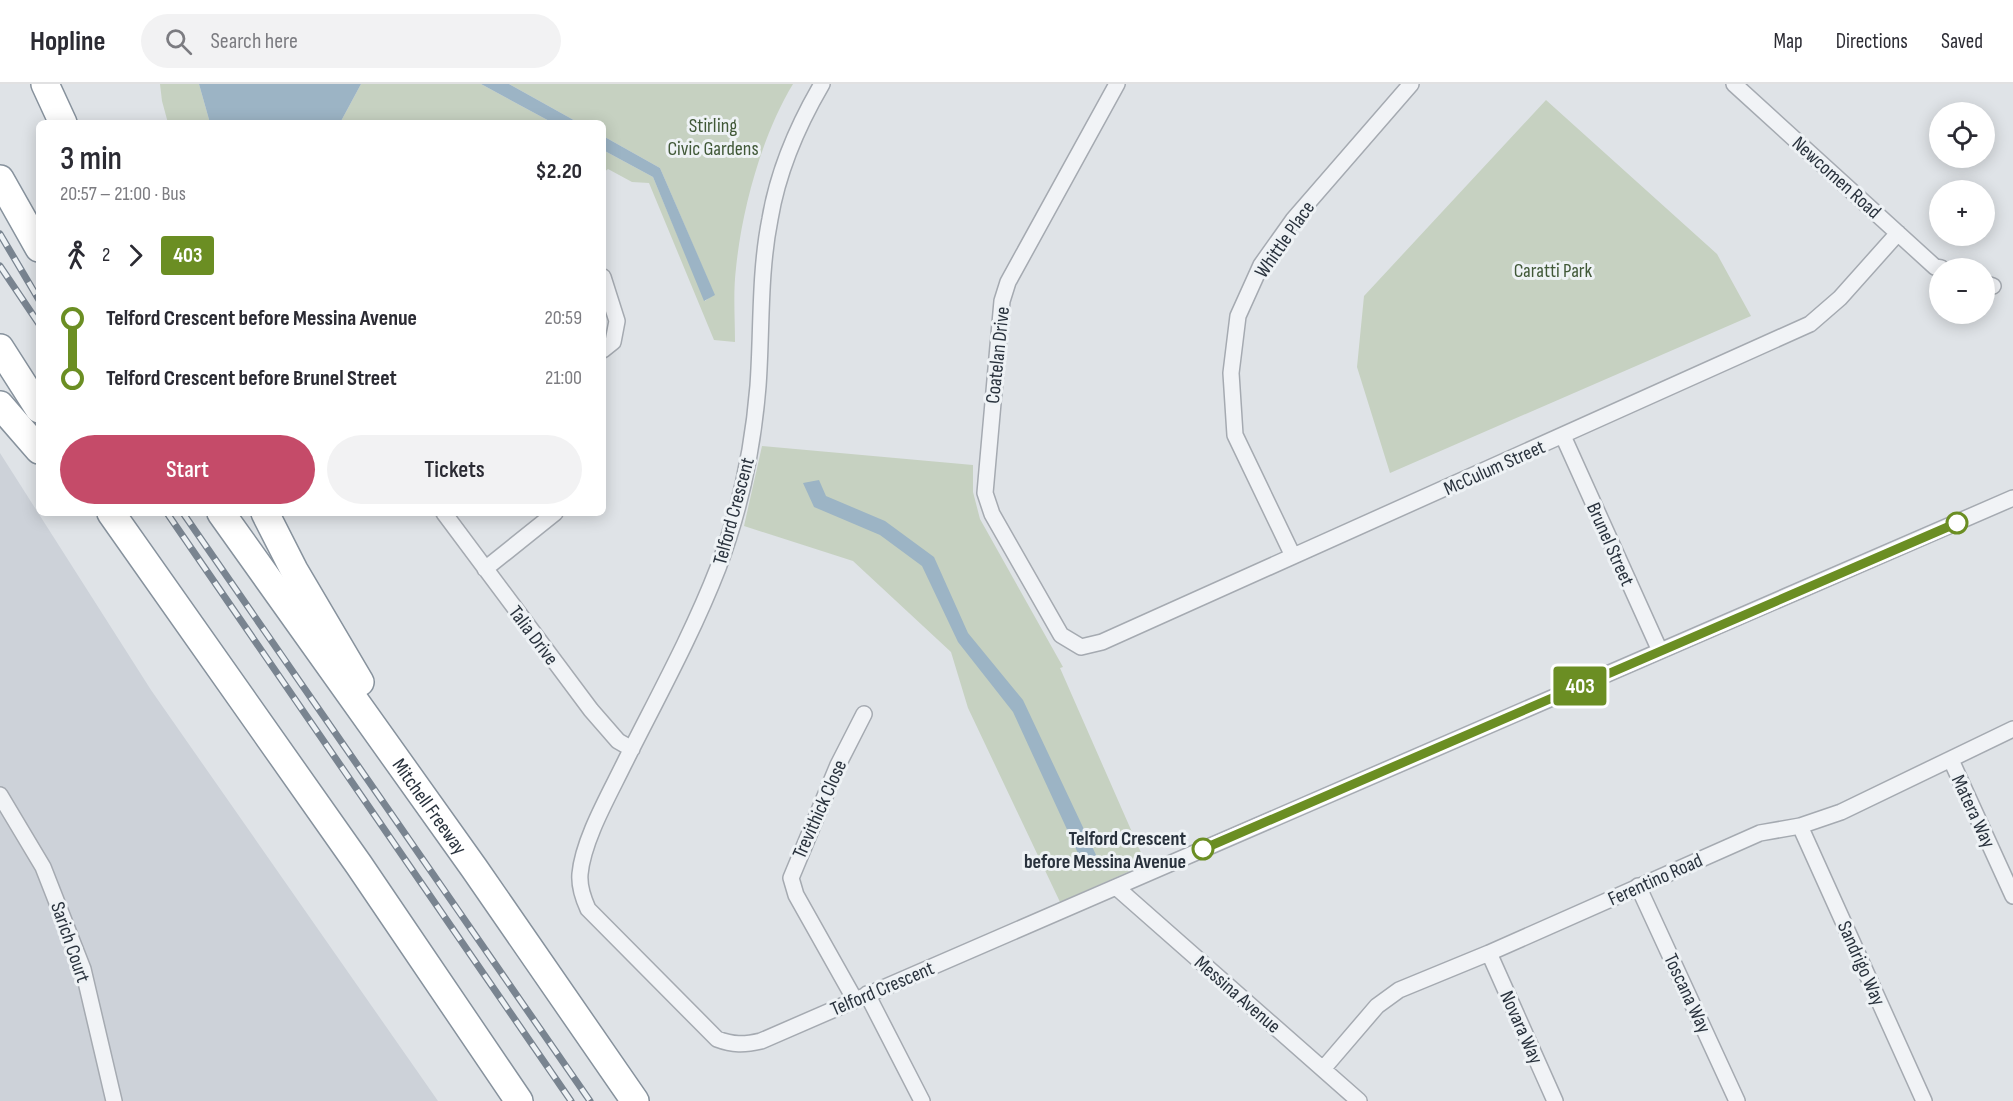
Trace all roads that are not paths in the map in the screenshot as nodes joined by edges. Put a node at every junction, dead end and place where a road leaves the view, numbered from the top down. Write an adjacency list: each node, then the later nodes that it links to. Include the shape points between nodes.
1 (45, 84): 6 (highway)
2 (822, 84): 32 (street, Telford Crescent, via 785,161 770,217 754,422 734,523 688,635)
3 (1117, 84): 28 (street, Coatelan Drive, via 1008,282 999,324 985,493 992,514)
4 (1411, 84): 25 (street, Whittle Place, via 1293,220 1261,265 1238,316 1231,373 1235,435)
5 (1734, 84): 8 (street, Newcomen Road)
6 (62, 120)
7 (0, 179): 9 (highway)
8 (1898, 233): 10 (street, Newcomen Road); 16 (street, McCulum Street, via 1840,298 1810,324)
9 (36, 243)
10 (1929, 261)
11 (606, 287): 13 (street, via 616,321 613,342)
12 (0, 348): 14 (highway)
13 (606, 348)
14 (36, 404)
15 (0, 405): 17 (highway)
16 (1563, 436): 25 (street, McCulum Street); 29 (street, Brunel Street)
17 (36, 447)
18 (2013, 498): 29 (street, Telford Crescent)
19 (100, 516): 26 (highway)
20 (113, 516): 26 (highway)
21 (222, 516): 36 (highway, Mitchell Freeway)
22 (266, 516): 36 (highway)
23 (446, 516): 27 (street, Talia Drive)
24 (551, 516): 27 (street)
25 (1293, 556): 28 (street, McCulum Street, via 1101,642 1081,646)
26 (151, 569): 44 (highway)
27 (485, 569): 32 (street, Talia Drive, via 591,710 618,741)
28 (1061, 635)
29 (1660, 651): 38 (street, Telford Crescent)
30 (864, 714): 41 (street, Trevithick Close, via 838,765 791,878 795,894)
31 (2013, 729): 33 (street, Ferentino Road)
32 (632, 749): 41 (street, Telford Crescent, via 584,853 580,875 588,909 717,1039 730,1044 761,1041)
33 (1951, 760): 35 (street, Ferentino Road, via 1841,812); 39 (street, Matera Way)
34 (0, 795): 43 (street, Sarich Court, via 43,867 83,969)
35 (1800, 826): 37 (street, Ferentino Road, via 1760,833); 50 (street, Sandrigo Way)
36 (450, 836): 45 (highway, Mitchell Freeway)
37 (1638, 886): 40 (street, Ferentino Road); 49 (street, Toscana Way)
38 (1116, 887): 41 (street, Telford Crescent); 42 (street, Messina Avenue)
39 (2013, 896)
40 (1490, 953): 42 (street, Ferentino Road, via 1400,990 1377,1006); 48 (street, Novara Way)
41 (861, 997): 46 (street)
42 (1323, 1069): 47 (street, Messina Avenue)
43 (114, 1101)
44 (519, 1101)
45 (635, 1101)
46 (922, 1101)
47 (1359, 1101)
48 (1556, 1101)
49 (1737, 1101)
50 (1924, 1101)

